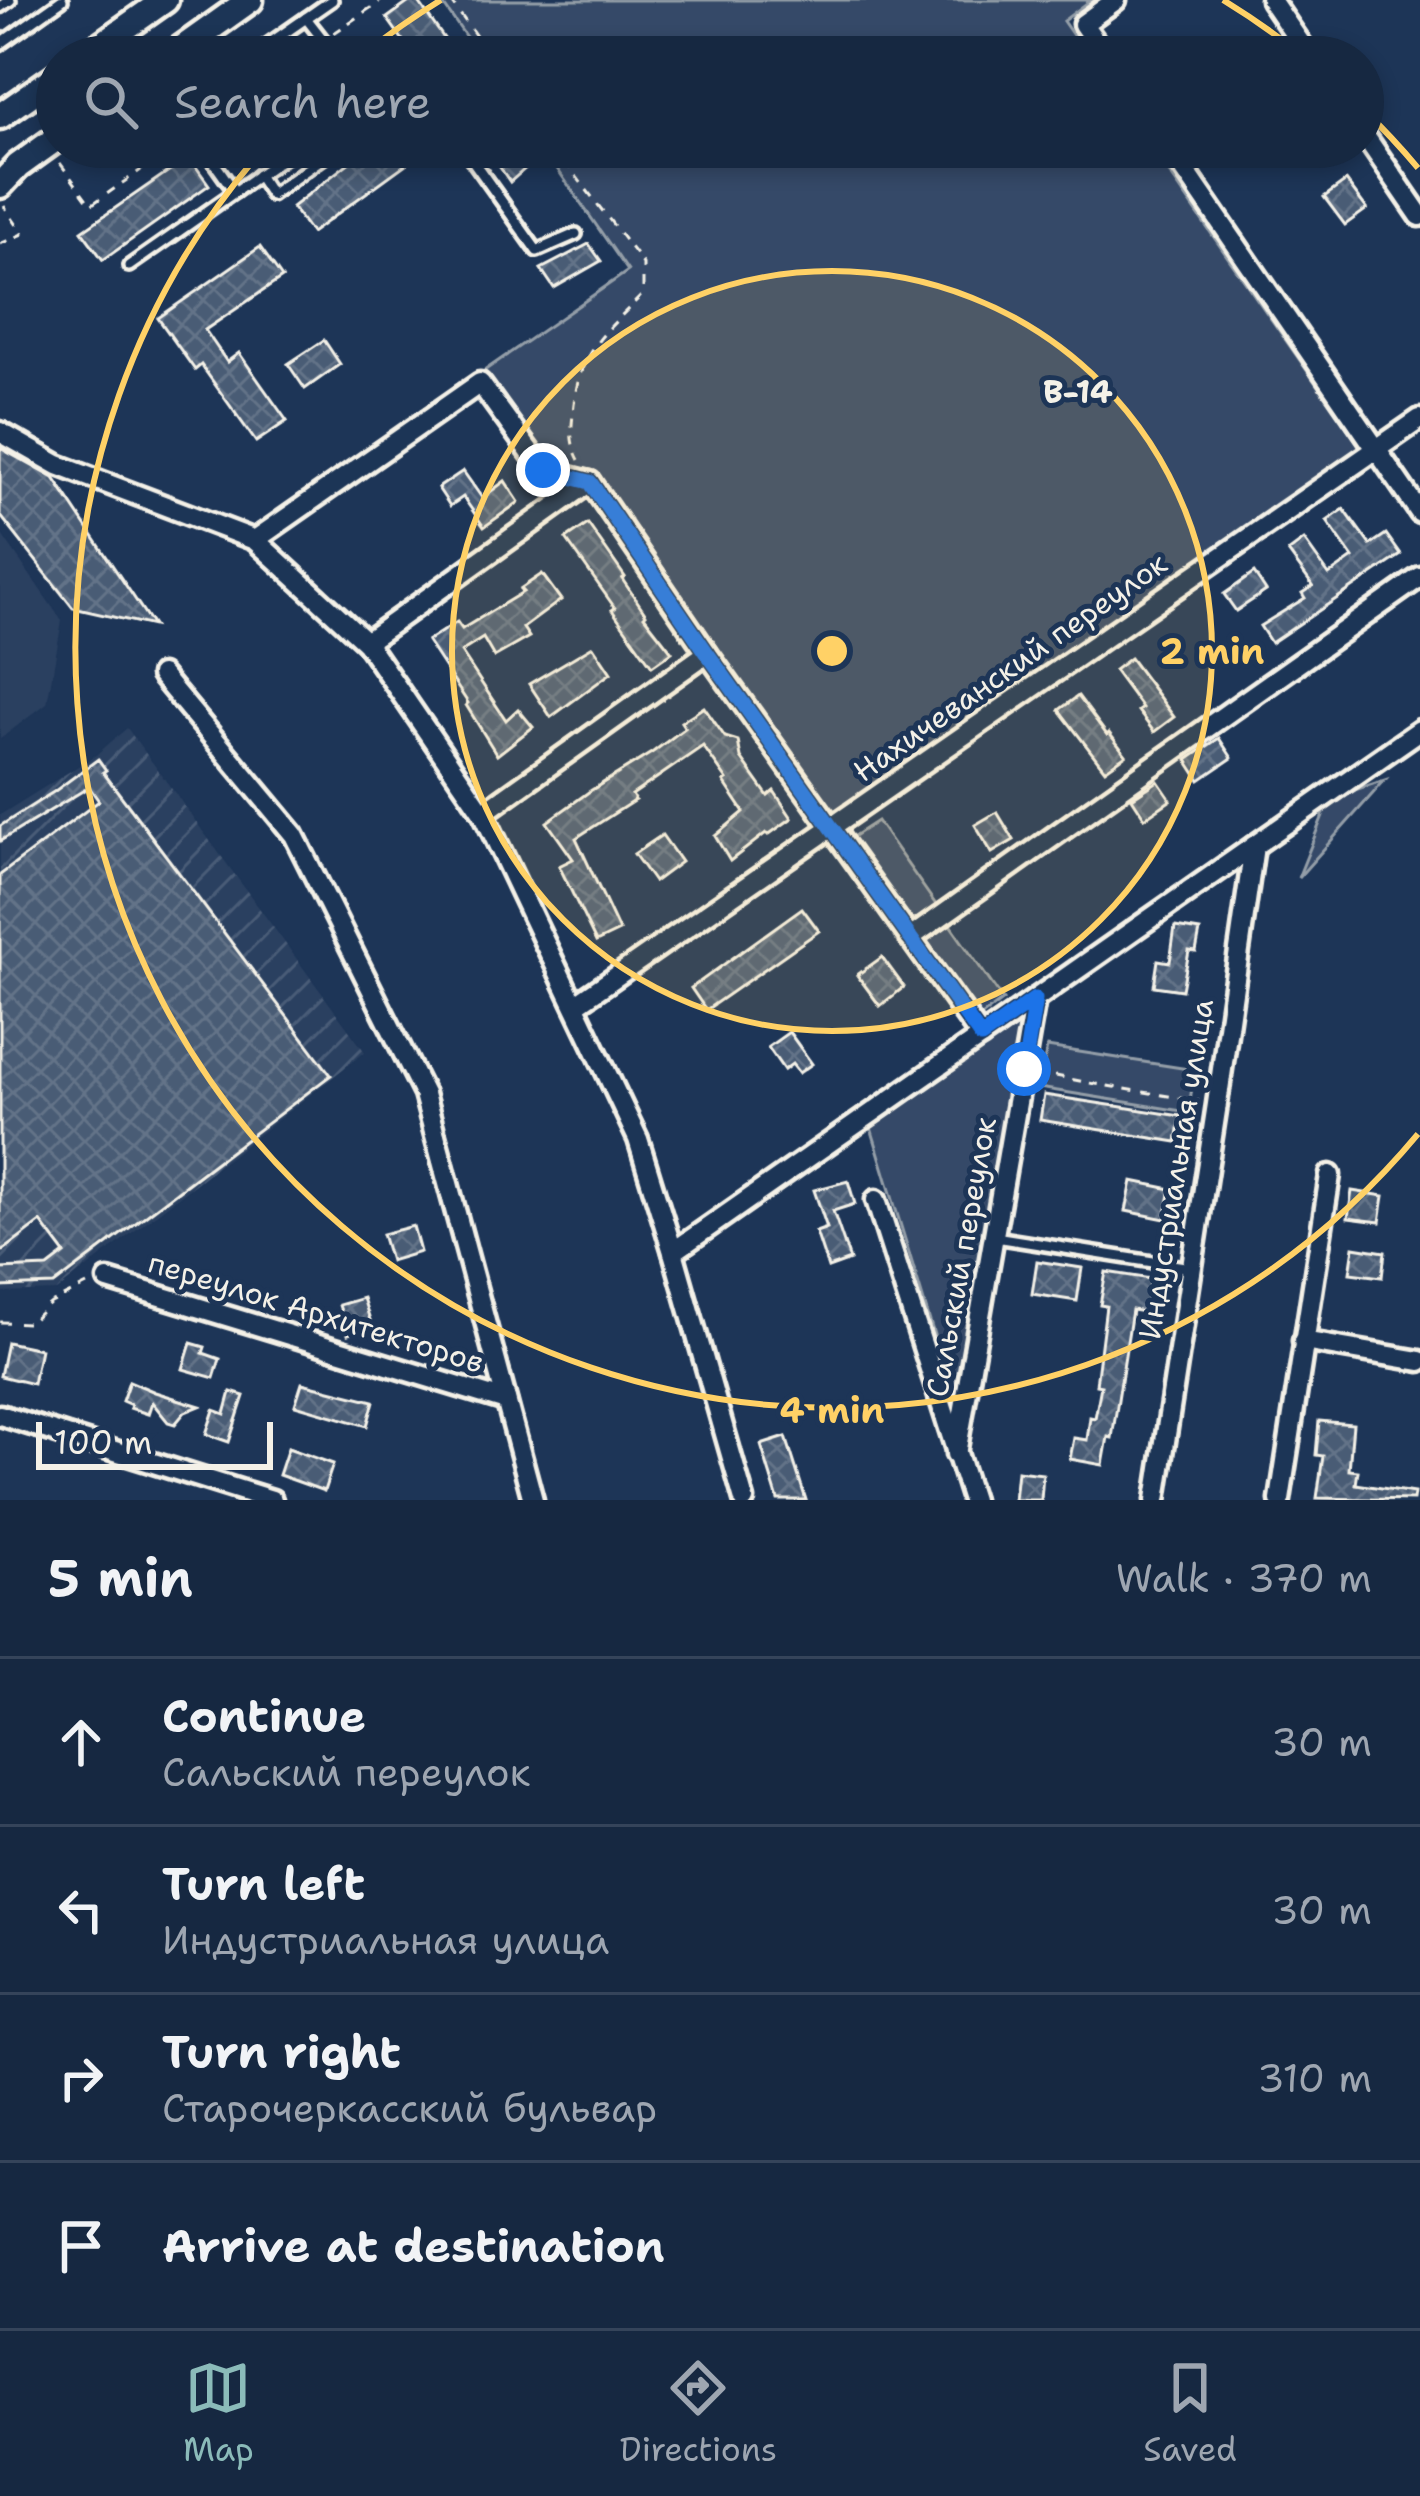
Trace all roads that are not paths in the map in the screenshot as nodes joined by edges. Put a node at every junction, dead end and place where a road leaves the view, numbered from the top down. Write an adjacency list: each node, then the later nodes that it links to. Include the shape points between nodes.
1 (10, 0): 8 (lane)
2 (62, 0): 16 (lane)
3 (165, 0): 10 (street)
4 (250, 0): 11 (street)
5 (332, 0): 9 (lane)
6 (1116, 0): 14 (street, via 1083,24)
7 (1271, 0): 15 (street)
8 (0, 7)
9 (306, 18): 12 (lane); 13 (lane)
10 (114, 36)
11 (199, 36)
12 (280, 36)
13 (320, 36)
14 (1091, 36)
15 (1296, 36)
16 (0, 44)
17 (36, 91): 18 (street)
18 (0, 116)
19 (36, 158): 27 (street)
20 (1384, 164): 29 (street)
21 (218, 168): 28 (lane)
22 (269, 168): 26 (lane)
23 (309, 168): 26 (lane, via 271,195)
24 (479, 168): 30 (lane, via 537,251)
25 (1184, 168): 34 (street)
26 (258, 176): 28 (lane)
27 (0, 185)
28 (235, 192): 31 (lane)
29 (1420, 216)
30 (576, 234)
31 (129, 266)
32 (1420, 419): 34 (street, Нахичеванский переулок)
33 (0, 432): 37 (street, via 58,465)
34 (1378, 449): 36 (street); 44 (street, Нахичеванский переулок)
35 (590, 482): 37 (street, via 543,470 480,383); 39 (street); 40 (street)
36 (1420, 512)
37 (255, 541): 39 (street)
38 (1420, 577): 46 (street)
39 (366, 642): 43 (street)
40 (707, 653): 43 (street); 44 (street)
41 (161, 675): 58 (street, via 294,835 424,1094)
42 (1420, 730): 45 (street)
43 (483, 813): 48 (street)
44 (831, 827): 46 (street); 48 (street, Нахичеванский переулок)
45 (1253, 847): 47 (street); 54 (street, Индустриальная улица)
46 (910, 938): 49 (street)
47 (1035, 999): 49 (street); 52 (street, Сальский переулок)
48 (575, 1005): 53 (street, via 638,1139)
49 (981, 1037): 53 (street)
50 (1330, 1175): 56 (street)
51 (876, 1200): 60 (street, Сальский переулок)
52 (995, 1237): 54 (lane); 60 (street, Сальский переулок)
53 (673, 1252): 63 (street)
54 (1191, 1268): 65 (street, Индустриальная улица)
55 (108, 1280): 58 (street, переулок Архитекторов)
56 (1303, 1341): 57 (street); 66 (street)
57 (1420, 1361)
58 (506, 1401): 62 (street)
59 (0, 1415): 61 (street)
60 (956, 1454): 64 (street, Сальский переулок)
61 (272, 1500)
62 (533, 1500)
63 (744, 1500)
64 (972, 1500)
65 (1156, 1500)
66 (1280, 1500)

